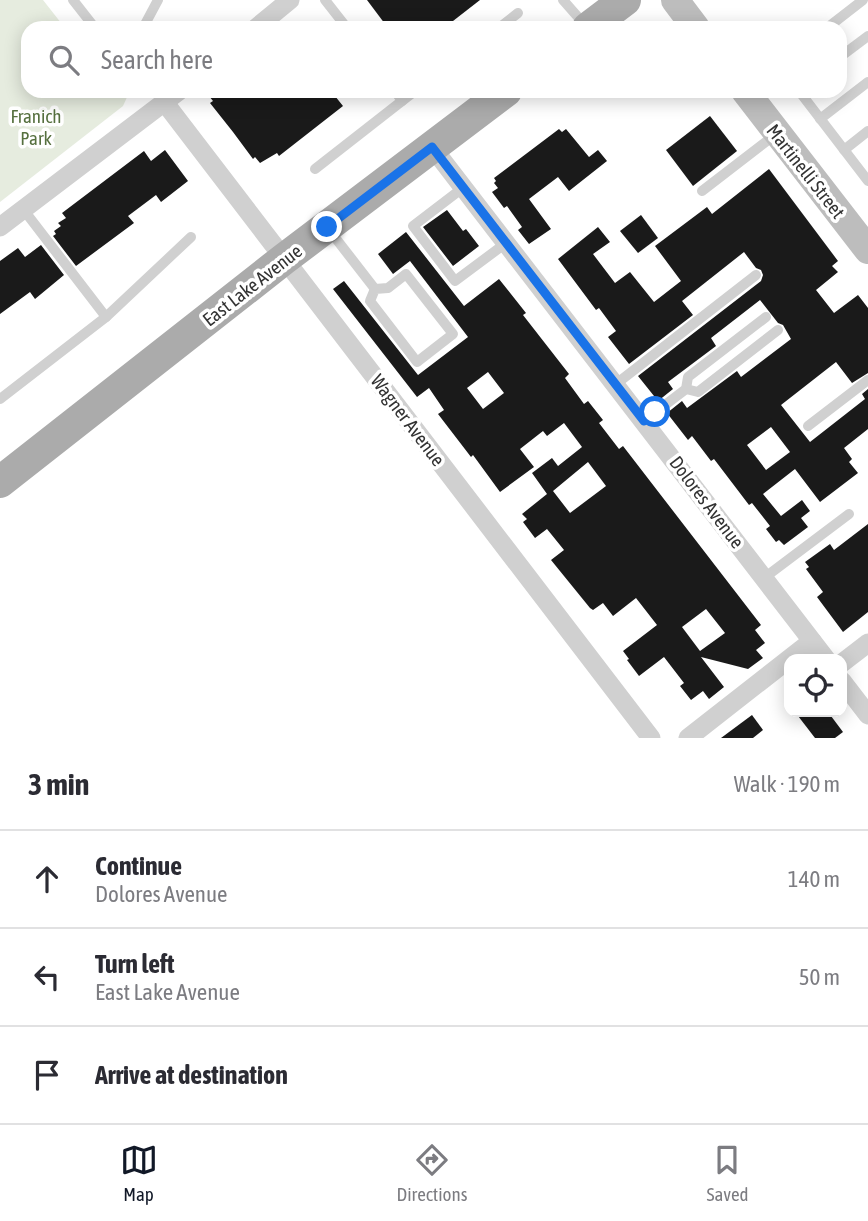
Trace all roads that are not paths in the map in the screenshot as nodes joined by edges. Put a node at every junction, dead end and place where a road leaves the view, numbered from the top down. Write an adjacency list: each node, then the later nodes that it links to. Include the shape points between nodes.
1 (73, 0): 10 (lane)
2 (158, 0): 11 (lane)
3 (290, 0): 12 (street)
4 (325, 0): 13 (lane)
5 (563, 0): 15 (lane)
6 (625, 0): 16 (main road)
7 (675, 0): 17 (street)
8 (863, 0): 18 (lane)
9 (518, 13): 14 (lane)
10 (90, 21)
11 (147, 21)
12 (264, 21)
13 (341, 21)
14 (508, 21)
15 (582, 21)
16 (597, 21)
17 (691, 21)
18 (836, 21)
19 (868, 36): 20 (lane)
20 (847, 52)
21 (868, 82): 30 (lane)
22 (163, 98): 39 (street)
23 (169, 98): 45 (street, Wagner Avenue)
24 (400, 98): 29 (lane)
25 (406, 98): 29 (lane)
26 (497, 98): 33 (main road, East Lake Avenue)
27 (750, 98): 32 (street, Martinelli Street)
28 (804, 98): 30 (lane)
29 (402, 101): 35 (lane)
30 (820, 119): 34 (lane)
31 (868, 131): 34 (lane)
32 (777, 133): 38 (lane); 44 (street, Martinelli Street)
33 (432, 147): 37 (street, Dolores Avenue); 41 (main road, East Lake Avenue)
34 (844, 150): 36 (lane)
35 (315, 169)
36 (868, 180)
37 (464, 187): 43 (street, Dolores Avenue); 43 (lane, via 413,226 455,282)
38 (702, 191)
39 (23, 209): 40 (street); 48 (lane)
40 (0, 227)
41 (327, 227): 45 (main road, East Lake Avenue); 47 (lane)
42 (191, 237): 48 (lane)
43 (506, 243): 52 (street, Dolores Avenue)
44 (868, 250)
45 (284, 260): 57 (main road, East Lake Avenue); 66 (street, Wagner Avenue)
46 (756, 275): 52 (lane)
47 (375, 289): 47 (lane, via 388,288 406,274 453,334 417,362 370,301)
48 (106, 317): 54 (lane)
49 (766, 317): 53 (lane, via 688,377)
50 (778, 330): 53 (lane, via 698,392)
51 (868, 380): 56 (lane)
52 (616, 384): 55 (street, Dolores Avenue)
53 (686, 389): 55 (lane)
54 (0, 399)
55 (644, 421): 59 (street, Dolores Avenue)
56 (808, 426)
57 (0, 482)
58 (849, 514): 59 (lane)
59 (764, 578): 60 (street, Dolores Avenue)
60 (812, 641): 62 (street, Dolores Avenue); 67 (street)
61 (868, 643): 63 (street)
62 (821, 654)
63 (847, 659)
64 (847, 688): 65 (street)
65 (868, 715)
66 (651, 738)
67 (688, 738)

